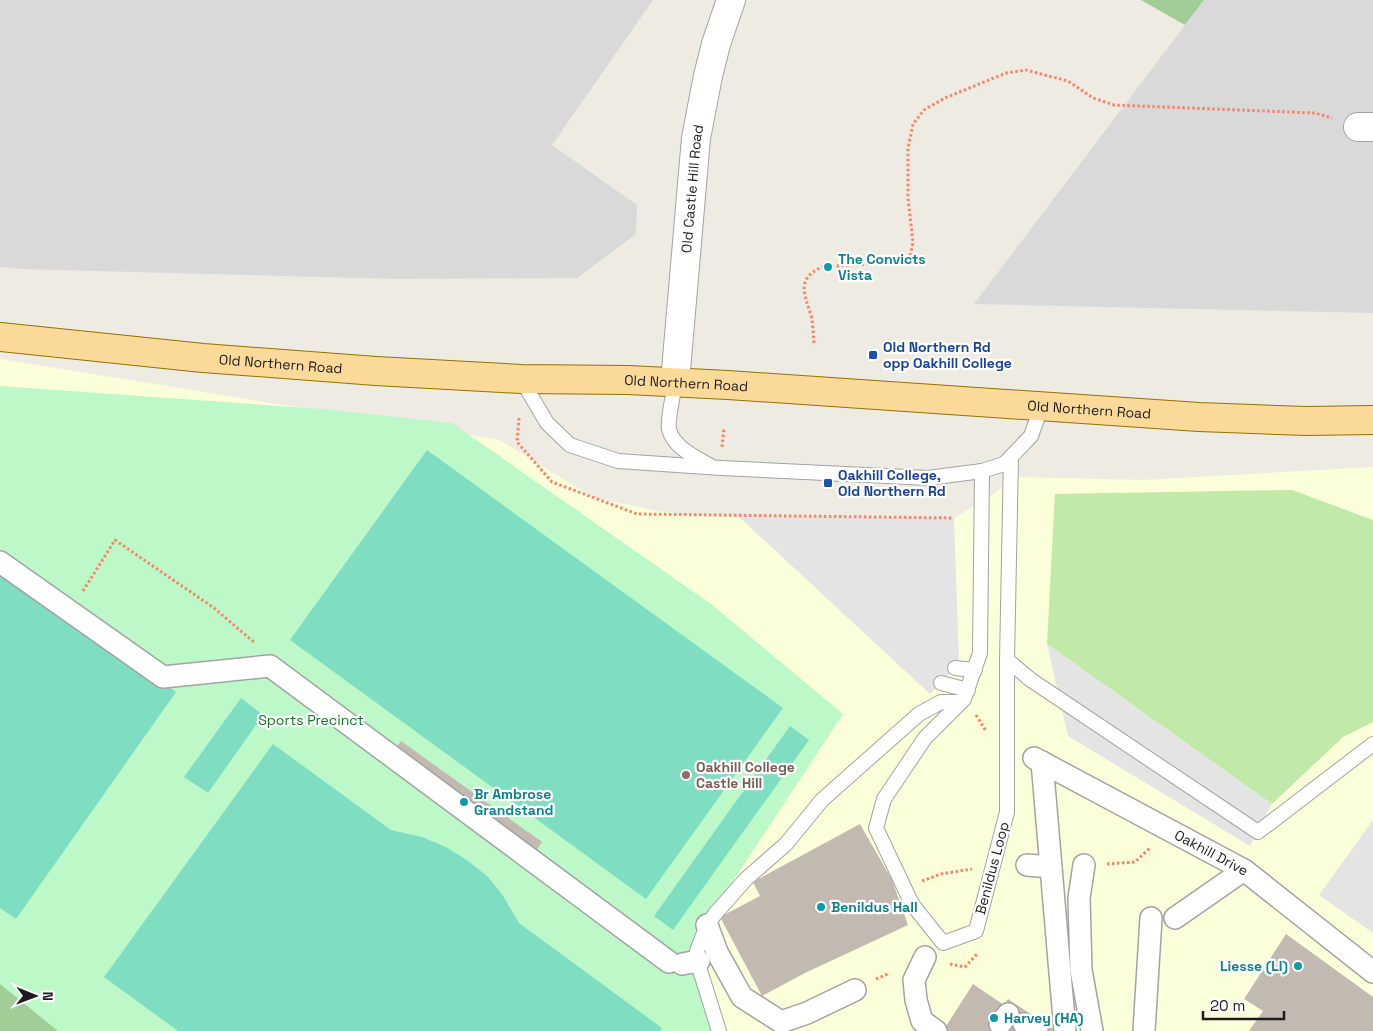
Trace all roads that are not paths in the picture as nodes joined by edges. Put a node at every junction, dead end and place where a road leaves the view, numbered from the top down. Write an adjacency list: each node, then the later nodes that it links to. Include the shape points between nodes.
1 (731, 0): 4 (street, Old Castle Hill Road, via 710,68 696,138)
2 (0, 337): 3 (main road, Old Northern Road, via 203,358)
3 (521, 379): 4 (main road, Old Northern Road); 8 (lane, via 547,422 570,445 618,460)
4 (675, 382): 5 (main road, Old Northern Road); 8 (lane, via 669,429 674,441)
5 (1042, 405): 6 (main road, Old Northern Road, via 1198,417); 7 (lane, via 1031,436)
6 (1373, 420)
7 (1011, 457): 9 (lane, via 1004,464); 11 (lane, Benildus Loop)
8 (712, 467): 9 (lane, via 928,478)
9 (982, 471): 13 (lane, Benildus Loop, via 980,653)
10 (0, 562): 25 (street, via 163,677 270,666)
11 (1007, 660): 15 (lane, Benildus Loop, via 1007,812 976,930 943,943 912,904 876,828 884,799 925,738); 16 (lane, via 1031,680 1258,832)
12 (954, 668): 13 (lane)
13 (975, 670): 15 (lane, Benildus Loop)
14 (941, 682): 15 (lane)
15 (967, 700): 23 (lane, via 941,702 919,714 822,800 786,844 746,879)
16 (1373, 744)
17 (1084, 865): 32 (street, via 1079,898 1081,970)
18 (1027, 866): 19 (street)
19 (1051, 867): 20 (street, Oakhill Drive, via 1038,760); 31 (street)
20 (1244, 870): 22 (street); 26 (street, Oakhill Drive)
21 (1151, 918): 33 (street)
22 (1175, 918)
23 (707, 925): 25 (lane, via 697,951); 28 (street, via 717,952 742,997)
24 (925, 957): 30 (street, via 914,980 916,1000 922,1021)
25 (683, 962): 29 (lane)
26 (1373, 972)
27 (855, 990): 28 (street)
28 (781, 1026)
29 (720, 1031)
30 (936, 1031)
31 (1065, 1031)
32 (1092, 1031)
33 (1144, 1031)

